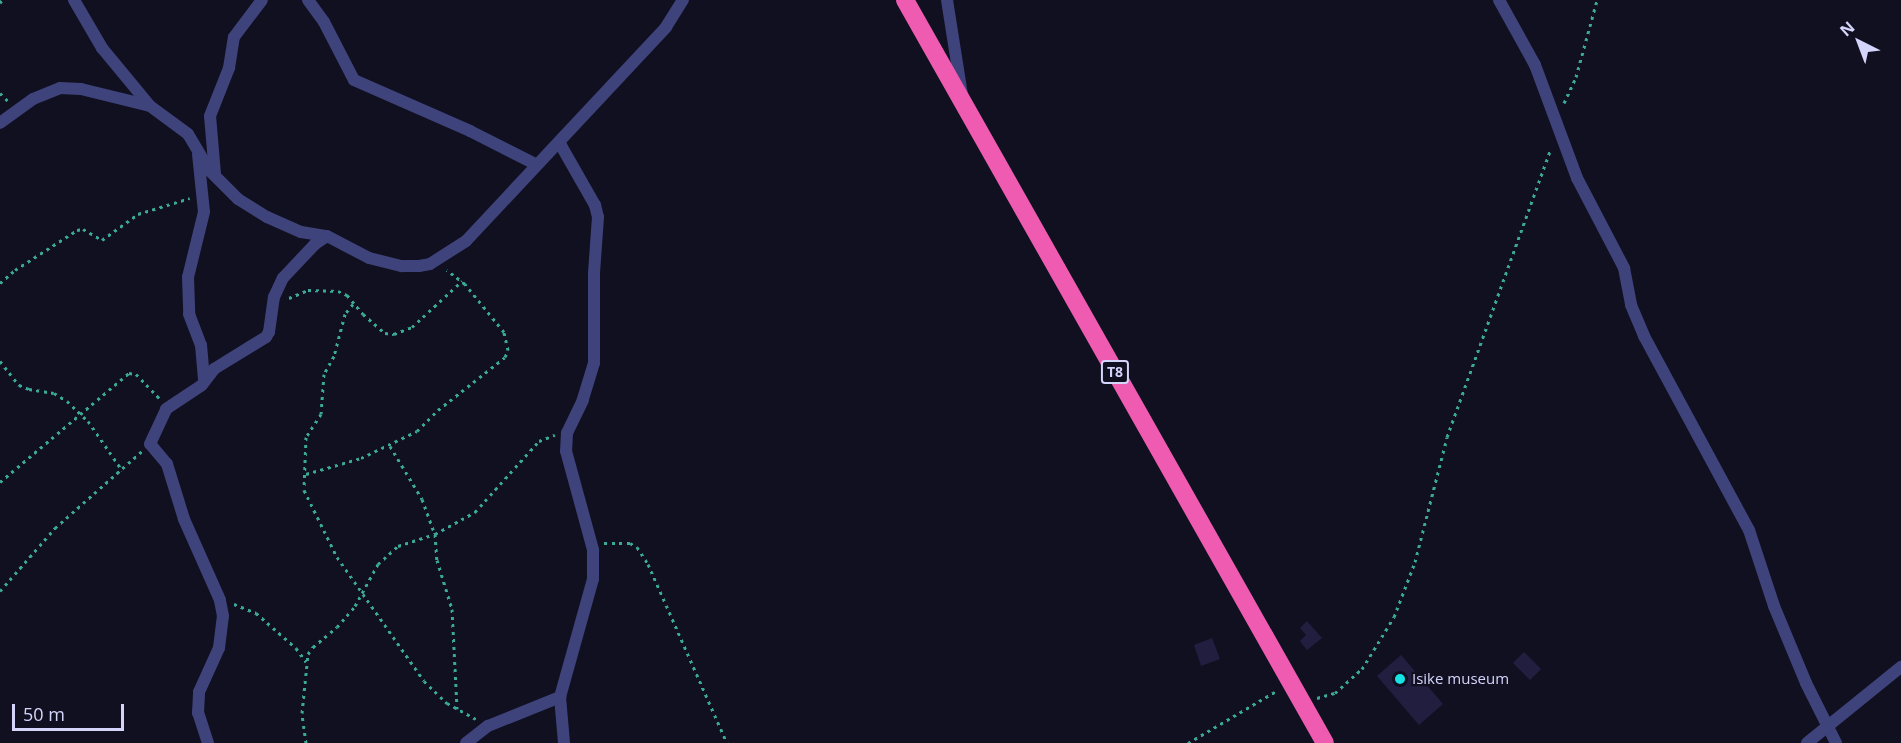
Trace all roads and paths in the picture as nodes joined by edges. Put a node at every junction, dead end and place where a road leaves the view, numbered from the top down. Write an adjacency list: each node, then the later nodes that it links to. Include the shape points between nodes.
1 (74, 0): 11 (street, via 102,48)
2 (262, 0): 17 (street, via 234,37 229,68 210,116)
3 (308, 0): 16 (street, via 354,80)
4 (683, 0): 14 (street, via 666,27)
5 (905, 0): 10 (highway, T8)
6 (941, 0): 9 (street)
7 (1499, 0): 12 (street, via 1535,65)
8 (1597, 0): 12 (path, via 1576,77)
9 (949, 6): 10 (street)
10 (963, 99): 42 (highway, T8)
11 (150, 106): 13 (street, via 60,88 33,99); 15 (street, via 188,134)
12 (1555, 118): 42 (path, via 1540,183 1447,437 1414,562 1394,617 1362,669 1335,693 1320,698); 46 (street, via 1578,178 1624,268 1631,305 1644,336 1749,530 1774,606)
13 (0, 123)
14 (559, 142): 16 (street); 29 (street, via 598,217 594,363 583,400)
15 (198, 148): 17 (street); 18 (street)
16 (537, 165): 20 (street, via 466,241)
17 (216, 176): 19 (street, via 238,199 275,221 301,232)
18 (201, 195): 22 (path, via 150,209 102,240 83,229 77,231); 26 (street, via 204,212 188,277 189,314 201,345)
19 (327, 236): 20 (street, via 382,262 410,267); 24 (street, via 283,278 274,297)
20 (430, 264): 21 (path)
21 (462, 281): 23 (path, via 412,327 394,334 385,333); 31 (path, via 504,332 506,354 417,431)
22 (0, 283)
23 (353, 304): 24 (path, via 347,294 338,291 308,290 282,301); 33 (path, via 345,314 334,356 324,374 321,414 307,433)
24 (271, 319): 26 (street, via 266,337 214,369)
25 (0, 361): 28 (path, via 19,385 61,396)
26 (204, 382): 27 (street)
27 (168, 408): 28 (path, via 136,374 129,373); 30 (street)
28 (80, 413): 32 (path); 34 (path)
29 (567, 433): 35 (path, via 539,441 475,512); 36 (street, via 566,451)
30 (150, 440): 32 (path); 39 (street, via 151,448 167,464 184,519)
31 (390, 446): 33 (path); 35 (path, via 422,499)
32 (122, 470): 37 (path, via 55,528)
33 (306, 474): 38 (path, via 304,490 314,515)
34 (0, 482)
35 (435, 534): 38 (path, via 398,546 386,555); 44 (path, via 437,560 452,609)
36 (591, 543): 43 (street, via 593,579); 51 (path, via 630,543 637,547 679,630)
37 (0, 591)
38 (362, 591): 40 (path, via 338,627 312,646); 44 (path, via 430,688)
39 (220, 600): 40 (path, via 256,613); 47 (street, via 223,616 219,648 199,692 198,713)
40 (306, 662): 48 (path, via 302,713)
41 (1901, 667): 46 (street)
42 (1293, 689): 52 (path); 53 (highway, T8)
43 (560, 697): 45 (street); 50 (street)
44 (457, 709): 45 (path)
45 (488, 726): 49 (street)
46 (1827, 728): 54 (street); 55 (street)
47 (208, 743)
48 (306, 743)
49 (466, 743)
50 (564, 743)
51 (727, 743)
52 (1188, 743)
53 (1325, 743)
54 (1807, 743)
55 (1836, 743)

